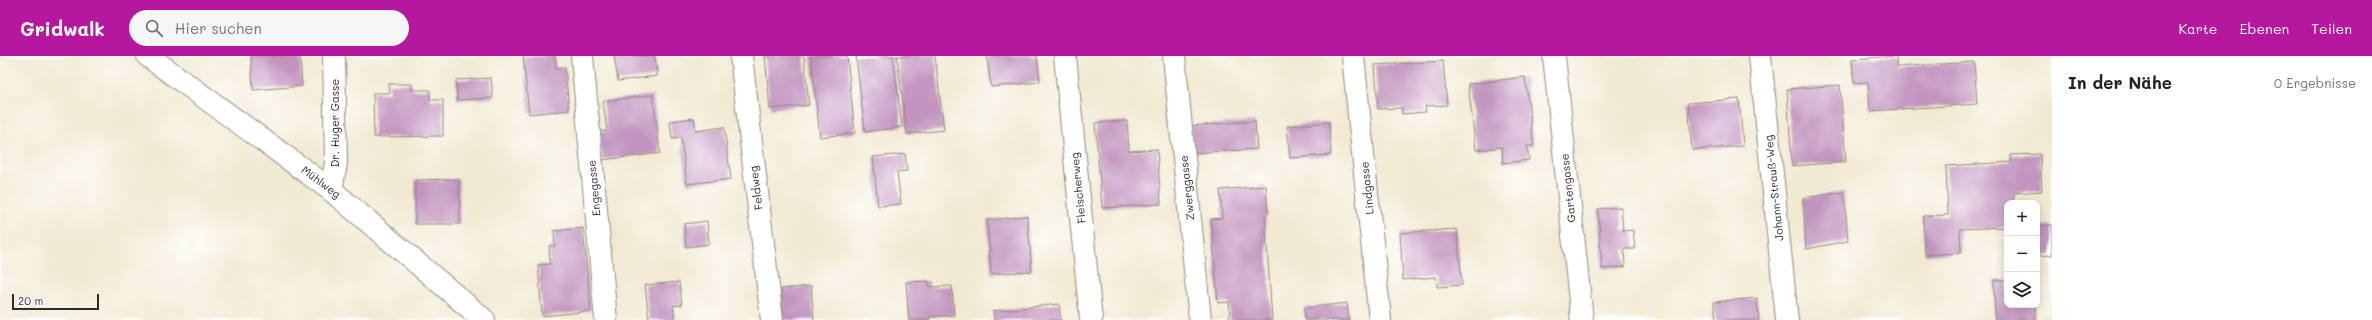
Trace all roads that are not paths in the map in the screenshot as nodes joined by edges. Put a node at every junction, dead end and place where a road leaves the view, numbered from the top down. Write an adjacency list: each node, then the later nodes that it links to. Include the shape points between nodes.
1 (148, 56): 10 (street, Mühlweg)
2 (334, 56): 10 (street, Dr. Huger Gasse, via 336,163)
3 (582, 56): 12 (street, Engegasse)
4 (741, 56): 13 (street, Feldweg)
5 (1064, 56): 14 (street, Fleischerweg)
6 (1174, 56): 15 (street, Zwerggasse)
7 (1353, 56): 16 (street, Lindgasse)
8 (1554, 56): 17 (street, Gartengasse)
9 (1760, 56): 18 (street, Johann-Strauß-Weg)
10 (331, 190): 11 (street, Mühlweg)
11 (484, 320)
12 (606, 320)
13 (772, 320)
14 (1091, 320)
15 (1200, 320)
16 (1380, 320)
17 (1582, 320)
18 (1787, 320)

